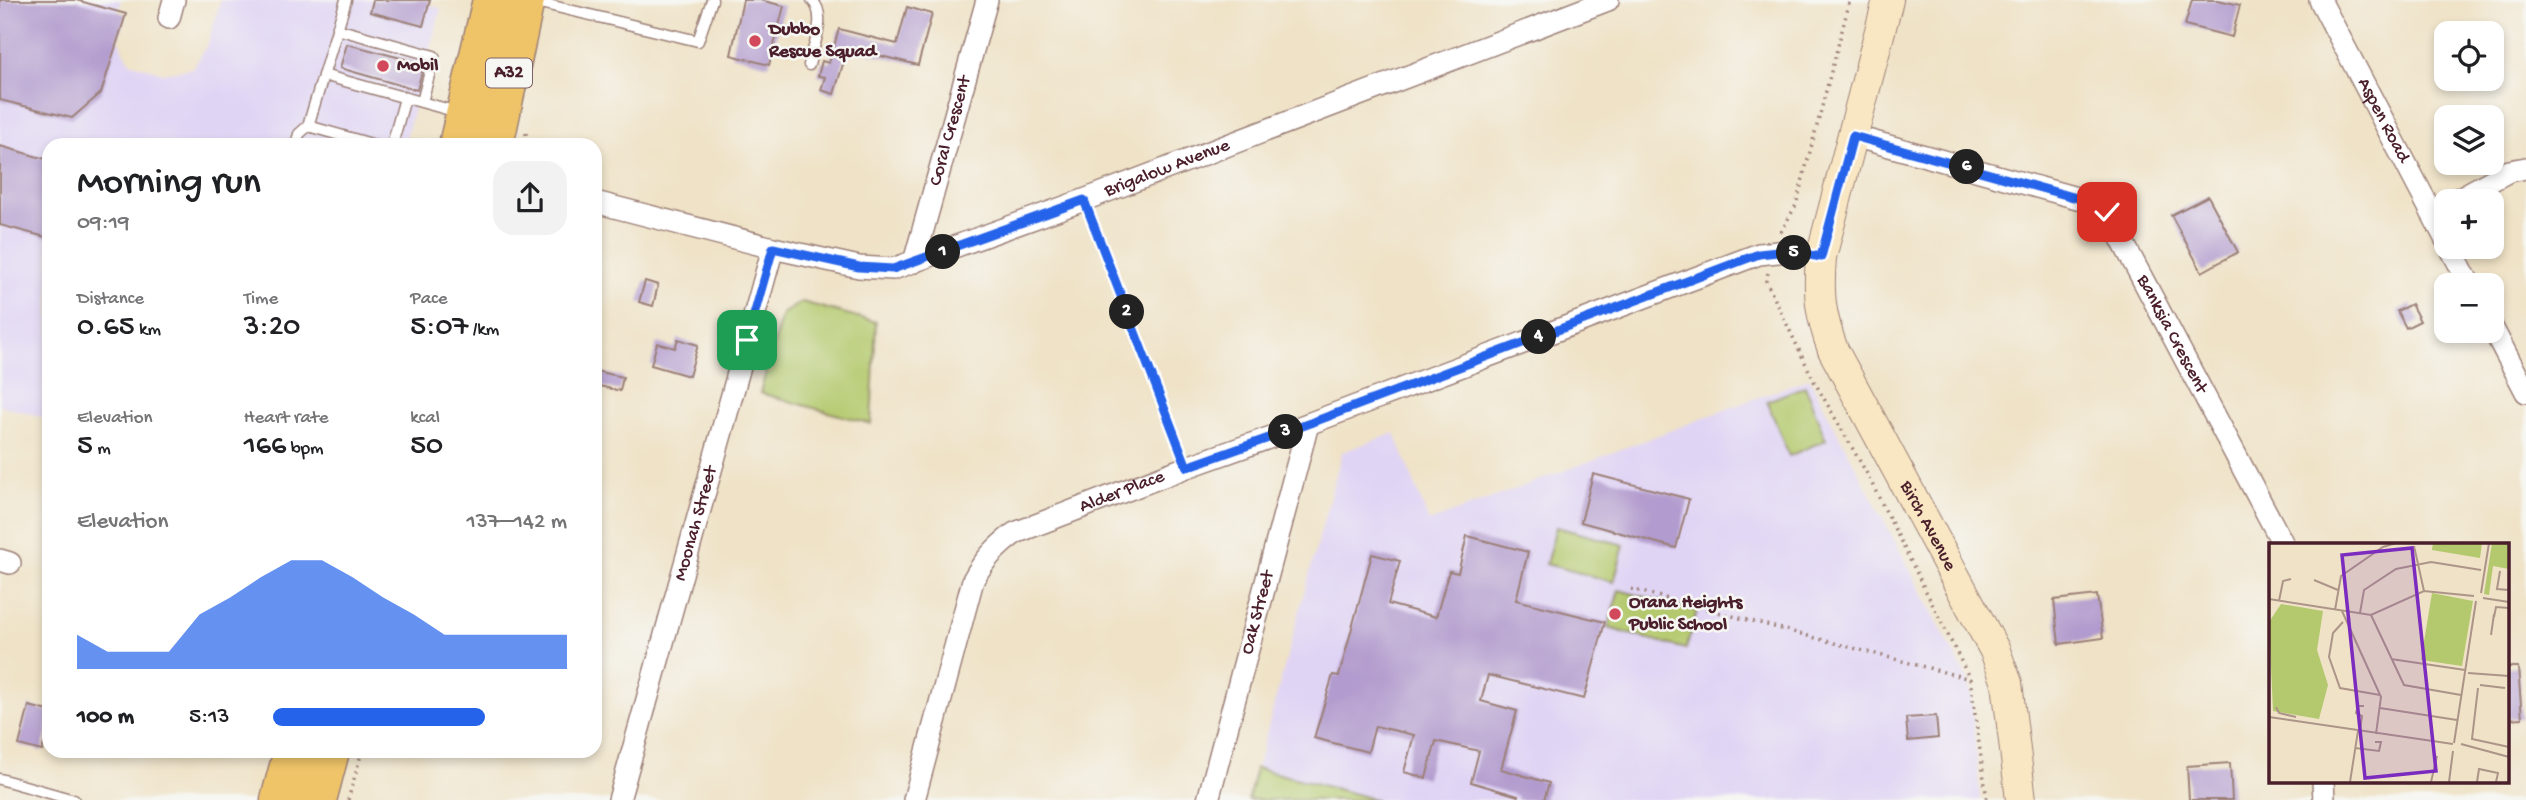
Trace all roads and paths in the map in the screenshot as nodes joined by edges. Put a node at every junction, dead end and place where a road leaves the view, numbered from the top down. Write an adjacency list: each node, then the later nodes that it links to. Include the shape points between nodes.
1 (346, 0): 10 (lane)
2 (492, 0): 16 (highway, A32)
3 (527, 0): 4 (lane, via 698,41); 21 (highway, A32)
4 (712, 0)
5 (812, 0): 11 (lane, via 820,20)
6 (987, 0): 29 (street, Coral Crescent)
7 (1608, 0): 24 (street, Brigalow Avenue)
8 (1888, 0): 17 (street, Birch Avenue)
9 (2320, 0): 25 (street, Aspen Road)
10 (337, 29): 12 (lane); 14 (lane, via 433,56)
11 (808, 65)
12 (323, 75): 13 (lane); 15 (lane)
13 (405, 97): 14 (lane); 20 (lane)
14 (422, 102): 16 (lane)
15 (308, 126): 18 (lane); 19 (lane)
16 (463, 130)
17 (1853, 136): 28 (street, Birch Avenue); 34 (street, Banksia Crescent, via 2084,200 2107,212)
18 (298, 138)
19 (350, 138)
20 (394, 138)
21 (496, 138)
22 (2526, 168): 23 (street)
23 (2476, 189)
24 (1084, 200): 29 (street, Brigalow Avenue); 33 (path)
25 (2434, 200)
26 (602, 204): 27 (street, Brigalow Avenue)
27 (773, 248): 29 (street, Brigalow Avenue, via 859,267 893,269); 46 (street, Moonah Street)
28 (1821, 257): 32 (street, Alder Place, via 1787,251 1759,254); 49 (street, Birch Avenue, via 1818,288 1833,350 1995,651 2007,683)
29 (914, 262)
30 (2500, 343): 31 (street)
31 (2526, 392)
32 (1308, 424): 33 (street, Alder Place); 48 (street, Oak Street)
33 (1187, 467): 47 (street, Alder Place, via 1015,533 984,561 973,580)
34 (2282, 543)
35 (1631, 589): 36 (path)
36 (1970, 679)
37 (291, 758): 43 (highway)
38 (328, 758): 44 (highway)
39 (360, 758): 45 (path)
40 (0, 779): 42 (lane)
41 (2323, 782): 50 (street)
42 (75, 800)
43 (280, 800)
44 (317, 800)
45 (348, 800)
46 (619, 800)
47 (914, 800)
48 (1208, 800)
49 (2021, 800)
50 (2324, 800)

